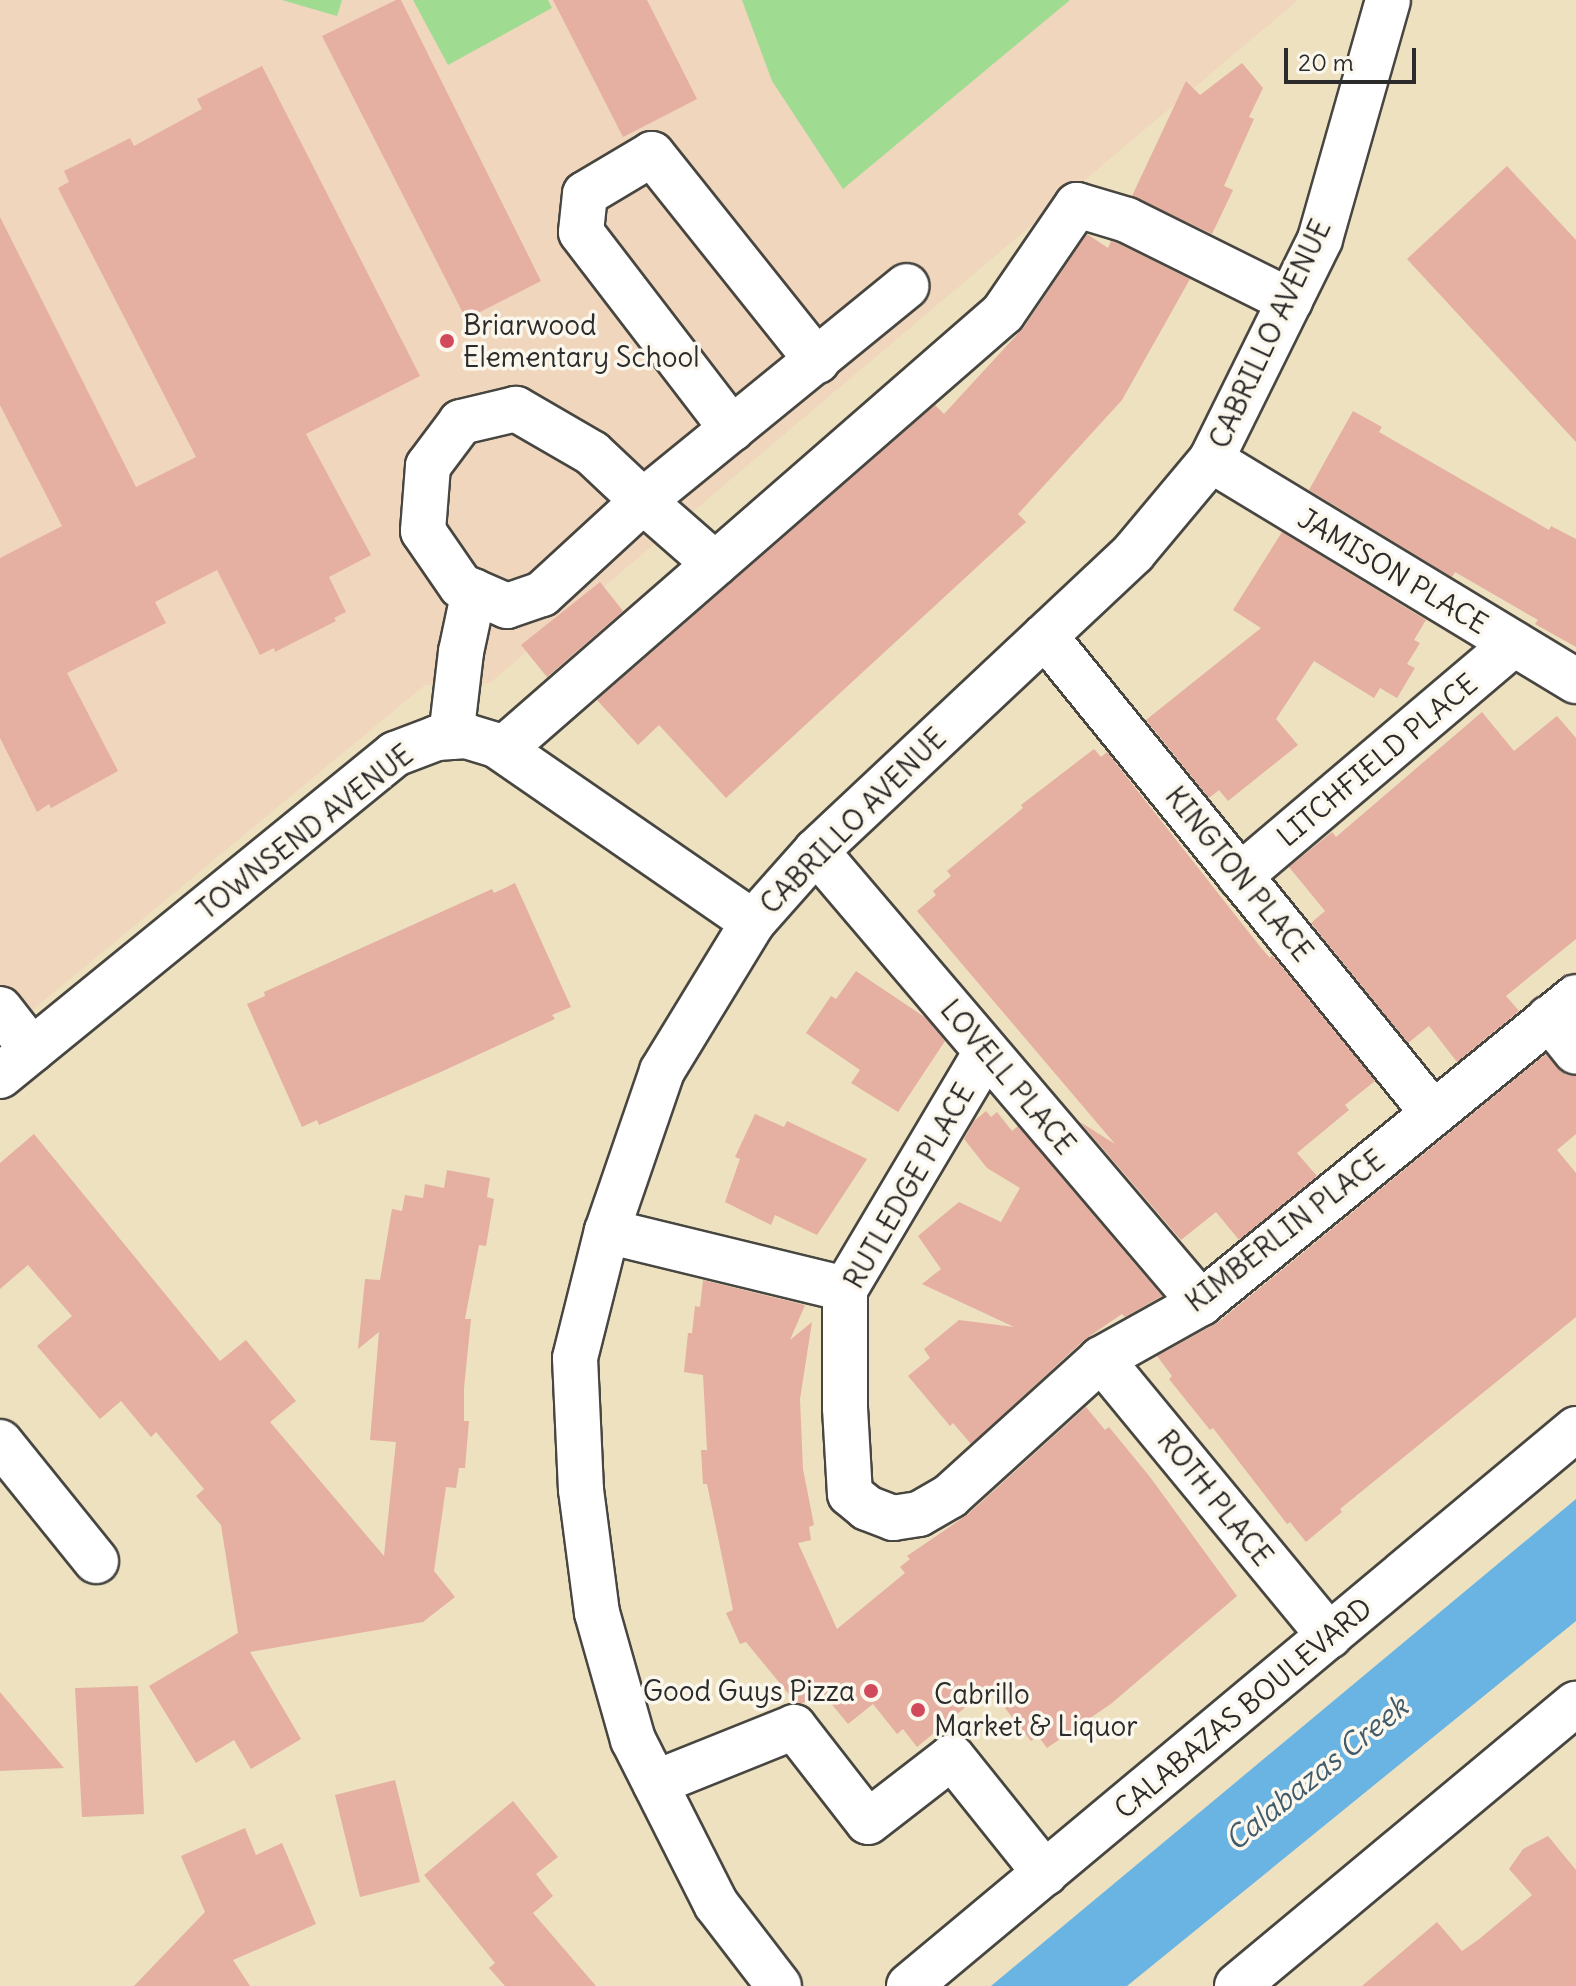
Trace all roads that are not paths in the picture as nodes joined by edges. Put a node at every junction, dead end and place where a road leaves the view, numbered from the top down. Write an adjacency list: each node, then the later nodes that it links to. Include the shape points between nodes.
1 (1388, 0): 3 (street, CABRILLO AVENUE, via 1320,239)
2 (907, 286): 4 (street)
3 (1290, 301): 6 (street, CABRILLO AVENUE); 8 (street, via 1127,220 1077,205 1003,313)
4 (817, 361): 5 (street); 5 (street, via 652,154 585,194 581,232)
5 (732, 429): 7 (street)
6 (1211, 460): 10 (street, CABRILLO AVENUE, via 1134,552); 11 (street, JAMISON PLACE)
7 (643, 501): 8 (street); 9 (street, via 542,594 507,606); 9 (street, via 592,453 516,409 461,422 428,466 423,531 461,586)
8 (715, 564): 14 (street)
9 (474, 591): 13 (street)
10 (1045, 636): 15 (street, CABRILLO AVENUE); 16 (street, KINGTON PLACE)
11 (1514, 644): 12 (street, JAMISON PLACE); 16 (street, LITCHFIELD PLACE)
12 (1576, 681)
13 (451, 737): 14 (street, TOWNSEND AVENUE, via 466,736); 22 (street, TOWNSEND AVENUE, via 395,754)
14 (503, 749): 17 (street, TOWNSEND AVENUE)
15 (816, 851): 17 (street, CABRILLO AVENUE); 20 (street, LOVELL PLACE)
16 (1240, 876): 23 (street, KINGTON PLACE)
17 (753, 922): 24 (street, CABRILLO AVENUE, via 662,1071)
18 (1563, 1008): 21 (street); 23 (street, KIMBERLIN PLACE)
19 (0, 1009): 22 (street)
20 (986, 1052): 25 (street, RUTLEDGE PLACE); 26 (street, LOVELL PLACE)
21 (1576, 1052)
22 (16, 1063)
23 (1433, 1113): 26 (street, KIMBERLIN PLACE)
24 (607, 1231): 25 (street); 34 (street, CABRILLO AVENUE, via 575,1358 581,1490 597,1613 633,1740)
25 (845, 1289): 30 (street, RUTLEDGE PLACE, via 850,1494)
26 (1201, 1303): 27 (street, KIMBERLIN PLACE)
27 (1101, 1359): 30 (street, KIMBERLIN PLACE, via 950,1496 919,1514 893,1518); 32 (street, ROTH PLACE)
28 (1576, 1429): 32 (street, CALABAZAS BOULEVARD)
29 (0, 1442): 31 (street)
30 (867, 1508)
31 (96, 1561)
32 (1329, 1636): 35 (street, CALABAZAS BOULEVARD)
33 (1576, 1704): 38 (street)
34 (655, 1783): 35 (street, via 794,1727 868,1822 952,1757); 36 (street, CABRILLO AVENUE, via 716,1904)
35 (1045, 1873): 37 (street, CALABAZAS BOULEVARD)
36 (779, 1986)
37 (909, 1986)
38 (1237, 1986)

